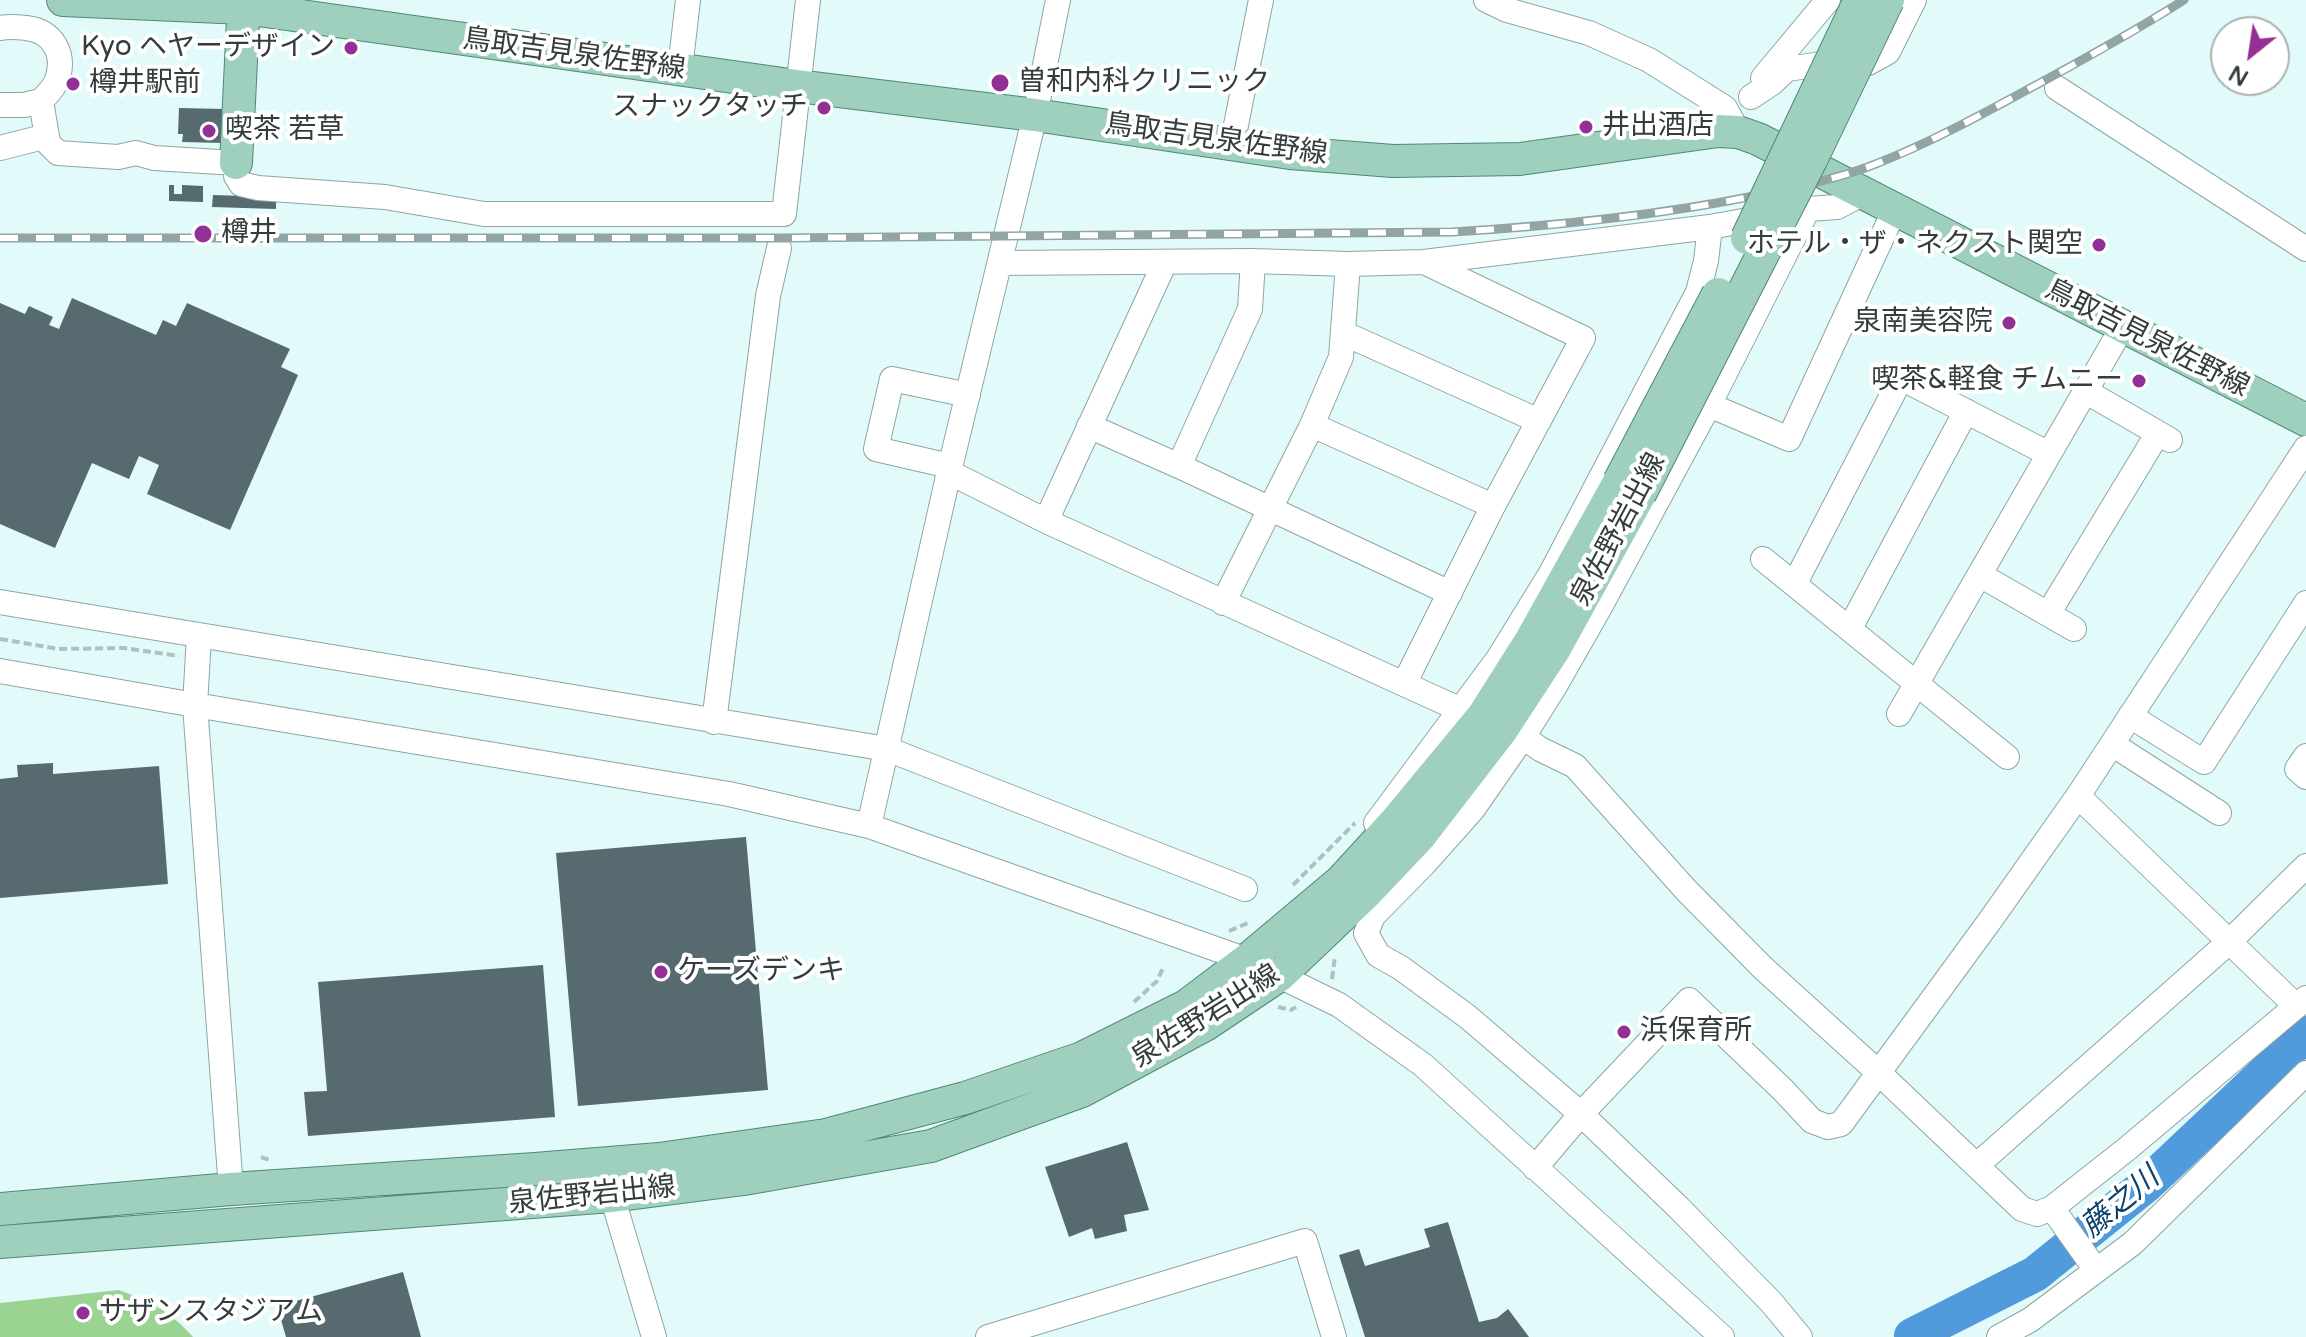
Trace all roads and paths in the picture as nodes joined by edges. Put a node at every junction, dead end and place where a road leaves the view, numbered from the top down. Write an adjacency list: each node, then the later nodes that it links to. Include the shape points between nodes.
1 (63, 0): 11 (main road, 鳥取吉見泉佐野線)
2 (688, 0): 14 (street)
3 (808, 0): 15 (street)
4 (1058, 0): 20 (street)
5 (1261, 0): 23 (street)
6 (1486, 0): 21 (street, via 1589,33 1649,60 1725,108)
7 (1860, 0): 51 (main road, 泉佐野岩出線, bridge)
8 (1888, 0): 51 (main road, 泉佐野岩出線, bridge, via 1812,158)
9 (1914, 0): 13 (street, via 1888,52 1868,63)
10 (1826, 2): 13 (street, via 1824,46); 17 (street)
11 (244, 4): 14 (main road, 鳥取吉見泉佐野線); 25 (main road)
12 (0, 28): 18 (street, via 35,29 50,37 58,50 57,80)
13 (1836, 62): 17 (street, via 1787,69)
14 (680, 69): 15 (main road, 鳥取吉見泉佐野線)
15 (797, 86): 20 (main road, 鳥取吉見泉佐野線); 25 (street, via 784,214 484,214 385,197 258,188 241,184)
16 (2057, 88): 31 (street)
17 (1751, 97): 21 (street)
18 (41, 101): 19 (street); 22 (street)
19 (0, 105)
20 (1035, 115): 23 (main road, 鳥取吉見泉佐野線); 35 (street)
21 (1738, 132): 23 (main road, 鳥取吉見泉佐野線, via 1520,159 1393,161); 26 (main road, 鳥取吉見泉佐野線)
22 (47, 136): 24 (street); 25 (street, via 58,153 136,153)
23 (1232, 145)
24 (0, 148)
25 (236, 163)
26 (1864, 193): 27 (street, via 1837,207); 28 (main road, 鳥取吉見泉佐野線)
27 (1808, 209): 29 (street); 41 (street)
28 (1895, 209): 37 (main road, 鳥取吉見泉佐野線); 41 (street, via 1789,439)
29 (1710, 227): 34 (street); 72 (street, via 1698,292 1551,573)
30 (779, 248): 75 (street, via 768,296)
31 (2306, 249)
32 (1253, 261): 33 (street); 36 (street); 49 (street, via 1250,309)
33 (1165, 262): 35 (street); 46 (street)
34 (1424, 262): 36 (street); 44 (street, via 1583,338)
35 (1000, 263): 40 (street)
36 (1348, 264): 38 (street)
37 (2123, 326): 39 (street); 43 (main road, 鳥取吉見泉佐野線)
38 (1343, 333): 44 (street); 45 (street, via 1341,357)
39 (2085, 391): 48 (street); 62 (street, via 2164,437)
40 (968, 395): 50 (street); 50 (street, via 892,379 876,449 941,464)
41 (1709, 405): 76 (street)
42 (1966, 411): 48 (street); 57 (street, via 1901,378); 63 (street)
43 (2306, 420)
44 (1539, 421): 52 (street)
45 (1312, 425): 52 (street); 53 (street)
46 (1089, 426): 49 (street); 54 (street)
47 (2306, 448): 74 (street)
48 (2049, 454): 56 (street)
49 (1179, 466): 53 (street)
50 (949, 472): 54 (street); 78 (street)
51 (1629, 488): 89 (main road, 泉佐野岩出線, via 1579,558 1483,716 1396,821); 95 (main road, 泉佐野岩出線, via 1554,650 1501,731 1420,836)
52 (1493, 506): 58 (street)
53 (1269, 509): 58 (street); 60 (street)
54 (1046, 521): 60 (street)
55 (1763, 559): 57 (street)
56 (1980, 575): 62 (street); 70 (street)
57 (1795, 583): 63 (street)
58 (1450, 593): 69 (street)
59 (0, 602): 65 (street)
60 (1223, 603): 69 (street)
61 (2306, 603): 74 (street, via 2204,762)
62 (2048, 614): 64 (street)
63 (1850, 628): 70 (street)
64 (2074, 629)
65 (199, 636): 71 (street); 75 (street)
66 (0, 639): 67 (path, via 59,649 124,648)
67 (182, 657)
68 (0, 671): 71 (street)
69 (1404, 684): 72 (street)
70 (1917, 684): 73 (street); 80 (street)
71 (195, 705): 85 (street, via 729,794); 105 (street)
72 (1461, 710): 89 (street)
73 (1899, 714)
74 (2130, 716): 77 (street)
75 (714, 722): 78 (street)
76 (1523, 737): 98 (street, via 1575,766 1763,968); 100 (street, via 1473,809 1373,916 1366,933 1378,955 1468,1017)
77 (2112, 744): 82 (street); 83 (street)
78 (887, 749): 85 (street); 87 (street)
79 (2306, 756): 81 (street, via 2297,769)
80 (2007, 757)
81 (2306, 777)
82 (2078, 796): 92 (street); 98 (street)
83 (2219, 813)
84 (1365, 814): 88 (path)
85 (869, 826): 93 (street)
86 (2306, 866): 92 (street)
87 (1245, 889)
88 (1290, 889)
89 (1321, 899): 93 (main road, 泉佐野岩出線)
90 (1255, 918): 91 (path)
91 (1221, 934)
92 (2229, 942): 96 (street); 103 (street)
93 (1247, 960): 95 (street); 105 (main road, 泉佐野岩出線, via 1186,1006 1082,1058 965,1098 826,1135 659,1159)
94 (1163, 968): 97 (path)
95 (1280, 975): 104 (street, via 1339,1005 1423,1065); 106 (main road, 泉佐野岩出線, via 1205,1025 1082,1091 931,1146)
96 (2301, 1002): 108 (street)
97 (1131, 1005)
98 (1879, 1073): 100 (street, via 1841,1124 1828,1127 1812,1121 1689,1000); 103 (street)
99 (2306, 1073): 110 (street, via 2133,1243)
100 (1581, 1114): 104 (street); 115 (street, via 1679,1208)
101 (261, 1157): 102 (path)
102 (275, 1162)
103 (1977, 1165): 108 (street, via 2022,1209)
104 (1535, 1168): 114 (street)
105 (231, 1189): 107 (main road, 泉佐野岩出線)
106 (612, 1196): 109 (main road, 泉佐野岩出線); 111 (street)
107 (0, 1209)
108 (2055, 1213): 110 (street)
109 (0, 1242)
110 (2094, 1267): 116 (street, via 2030,1320)
111 (654, 1337)
112 (988, 1337): 113 (street, via 1305,1241)
113 (1334, 1337)
114 (1722, 1337)
115 (1800, 1337)
116 (1999, 1337)

